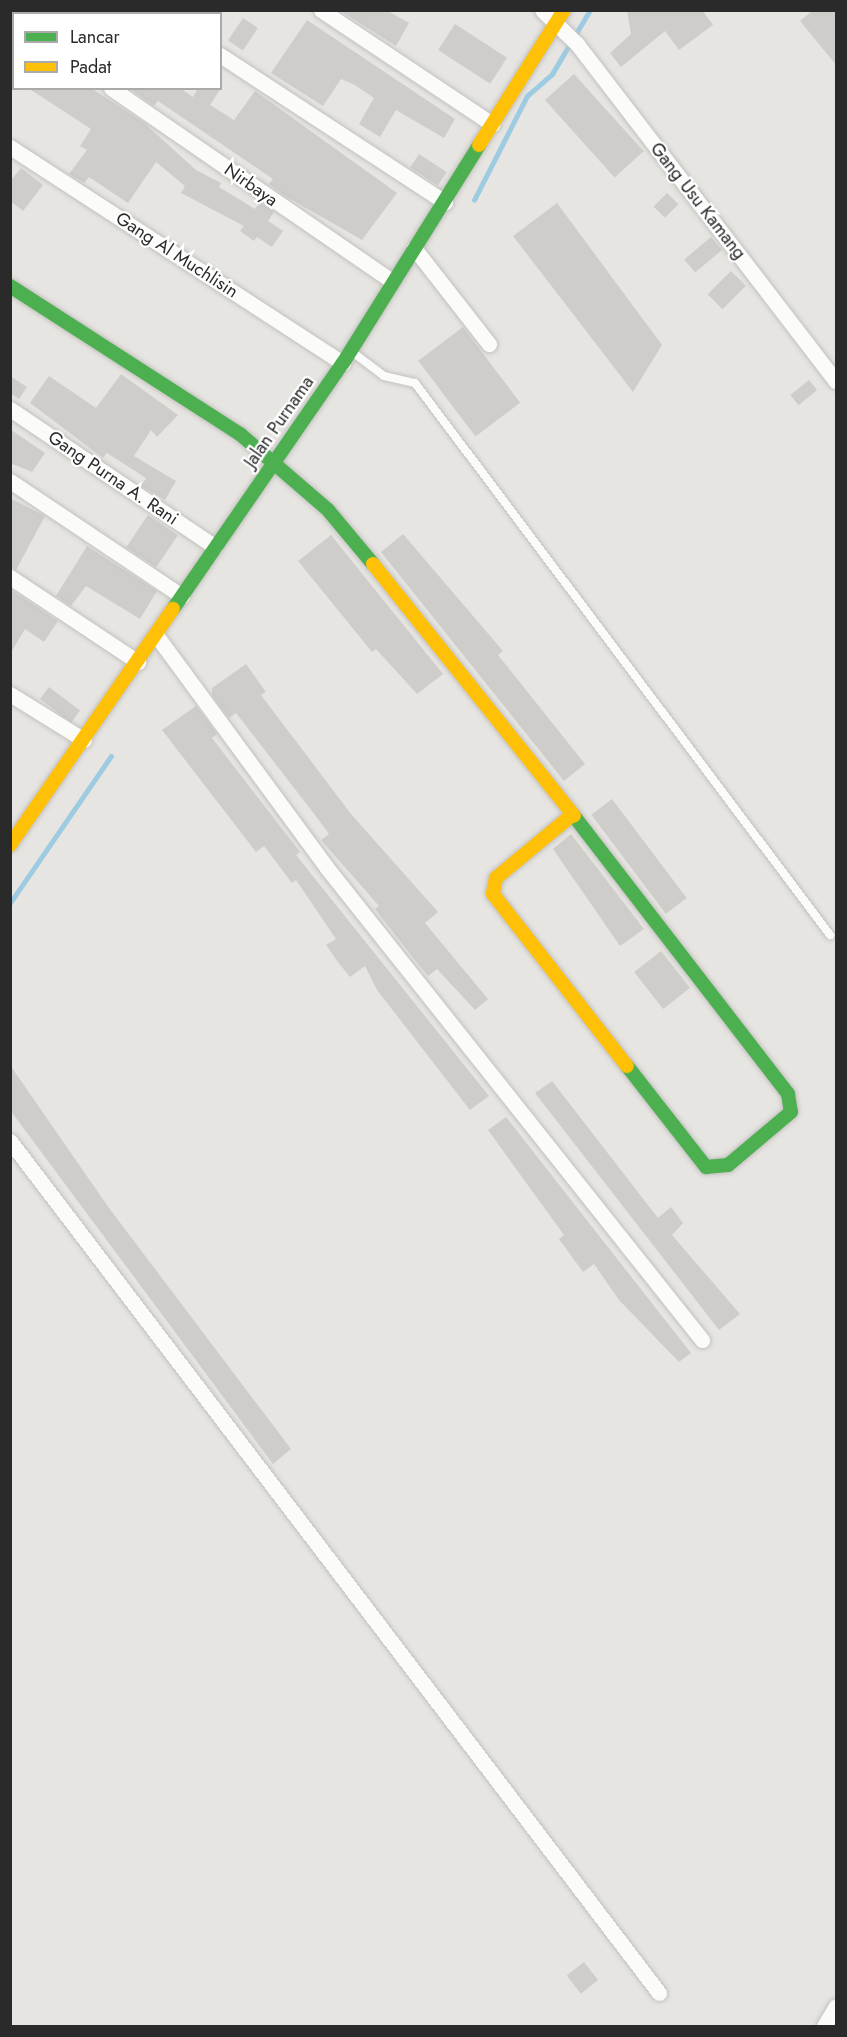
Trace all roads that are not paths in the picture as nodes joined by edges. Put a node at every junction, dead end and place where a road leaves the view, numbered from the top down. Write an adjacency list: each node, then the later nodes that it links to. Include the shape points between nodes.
1 (321, 10): 6 (street)
2 (542, 10): 3 (street, Gang Usu Kamang)
3 (561, 16): 6 (street, Jalan Purnama); 14 (street, Gang Usu Kamang, via 573,38)
4 (222, 56): 8 (street)
5 (114, 90): 10 (street, Nirbaya)
6 (492, 124): 8 (street, Jalan Purnama)
7 (10, 147): 13 (street, Gang Al Muchlisin)
8 (445, 202): 9 (street, Jalan Purnama)
9 (414, 248): 10 (street, Jalan Purnama); 12 (street)
10 (392, 281): 13 (street, Jalan Purnama)
11 (10, 286): 16 (street, via 240,434)
12 (489, 344)
13 (346, 357): 16 (street, Jalan Purnama); 28 (lane, via 384,376 415,383)
14 (837, 381)
15 (10, 409): 18 (street, Gang Purna A. Rani)
16 (274, 461): 18 (street, Jalan Purnama); 25 (street, via 342,527)
17 (10, 481): 20 (street)
18 (215, 547): 20 (street, Jalan Purnama)
19 (10, 577): 22 (street)
20 (182, 596): 21 (street, Jalan Purnama)
21 (156, 635): 22 (street, Jalan Purnama); 30 (street, via 327,868)
22 (138, 662): 24 (street, Jalan Purnama)
23 (10, 694): 24 (street)
24 (84, 740): 26 (street, Jalan Purnama)
25 (572, 814): 25 (street, via 788,1094 791,1112 728,1165 706,1167 493,894 496,878)
26 (15, 829): 27 (street, Jalan Purnama)
27 (10, 845)
28 (830, 935)
29 (10, 1141): 31 (street)
30 (702, 1340)
31 (659, 1993)
32 (837, 2006): 33 (street)
33 (824, 2026)

